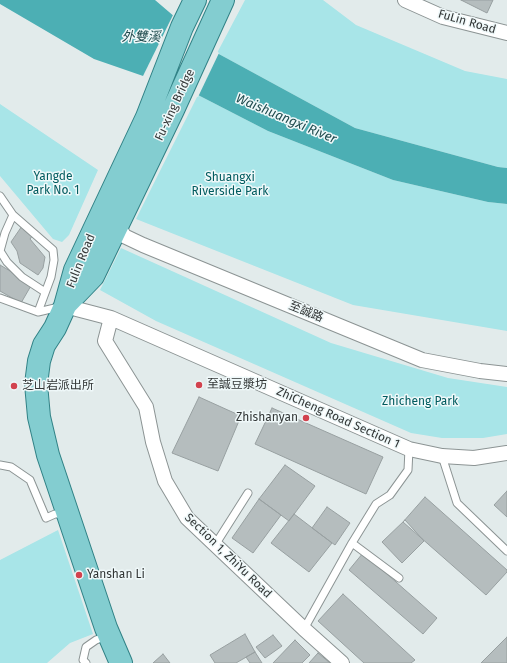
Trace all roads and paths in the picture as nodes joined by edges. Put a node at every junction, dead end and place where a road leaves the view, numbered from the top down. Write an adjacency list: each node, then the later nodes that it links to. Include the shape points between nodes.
1 (195, 0): 6 (main road, Fu-xing Bridge, via 147,117)
2 (223, 0): 6 (main road, Fu-xing Bridge, via 173,110)
3 (405, 0): 4 (street, FuLin Road, via 443,16)
4 (507, 33)
5 (0, 196): 7 (lane)
6 (117, 212): 10 (main road, Fulin Road, via 75,270); 13 (street, 至誠路, via 124,236 143,245 422,360)
7 (13, 215): 8 (lane, via 53,250 51,277); 8 (lane, via 0,251 22,277)
8 (45, 292): 11 (lane)
9 (0, 298): 11 (lane)
10 (64, 306): 11 (lane); 12 (street, ZhiCheng Road Section 1); 19 (main road, Fulin Road, via 38,361 36,384 39,417 48,455)
11 (38, 312)
12 (111, 318): 14 (street, ZhiCheng Road Section 1); 21 (street, Section 1, ZhiYu Road, via 105,341 146,407 164,481 187,518)
13 (507, 374)
14 (409, 449): 16 (street, ZhiCheng Road Section 1); 20 (lane, via 408,470 390,494 376,504)
15 (507, 453): 16 (street, ZhiCheng Road Section 1, via 474,458)
16 (442, 456): 22 (lane, via 457,503)
17 (0, 466): 19 (lane, via 12,467 30,480 46,518)
18 (248, 493): 21 (lane)
19 (67, 513): 25 (main road, Fulin Road)
20 (352, 543): 23 (lane); 24 (lane)
21 (215, 545): 24 (street, Section 1, ZhiYu Road)
22 (507, 551)
23 (399, 578)
24 (304, 629): 28 (street, Section 1, ZhiYu Road)
25 (109, 636): 26 (lane, via 96,640 86,647 83,660); 27 (main road, Fulin Road)
26 (86, 663)
27 (121, 663)
28 (342, 663)

